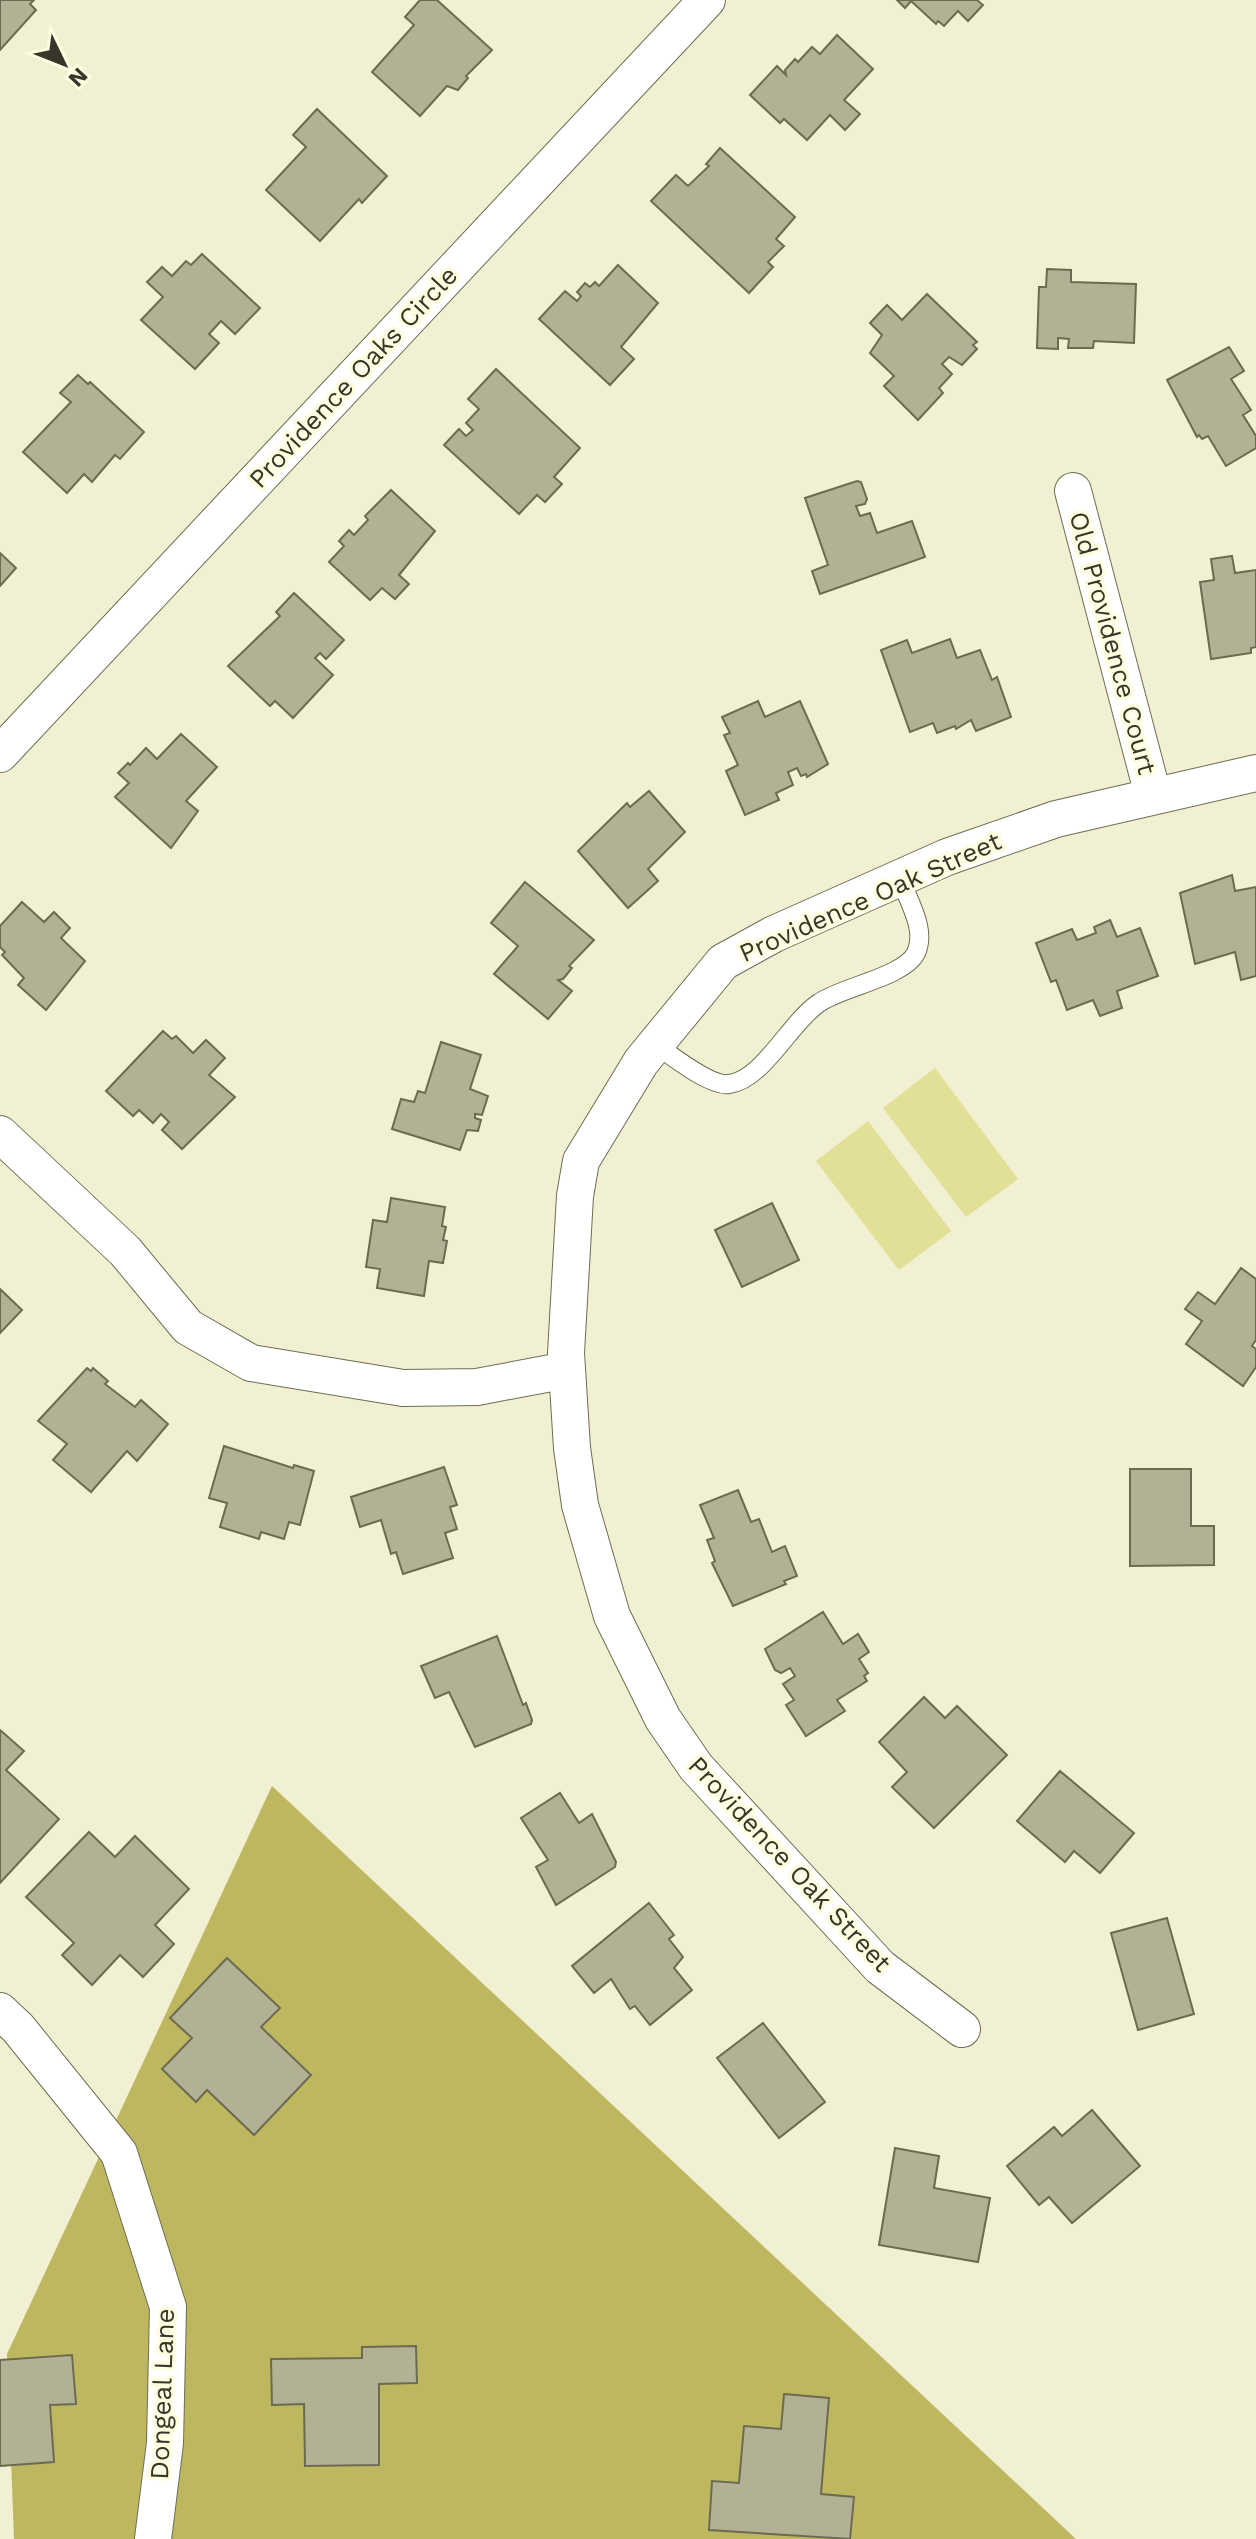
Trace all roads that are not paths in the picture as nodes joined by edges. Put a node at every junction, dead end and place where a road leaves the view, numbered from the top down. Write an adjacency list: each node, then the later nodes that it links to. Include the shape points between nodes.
1 (707, 0): 3 (street, Providence Oaks Circle)
2 (1073, 491): 5 (street, Old Providence Court)
3 (0, 754)
4 (1256, 773): 5 (street, Providence Oak Street)
5 (1153, 795): 6 (street, Providence Oak Street, via 1056,819)
6 (900, 878): 7 (street, Providence Oak Street, via 723,962); 7 (lane, via 921,936 915,956 818,1003 747,1077 728,1084 712,1081)
7 (655, 1044): 9 (street, Providence Oak Street, via 581,1161)
8 (0, 1134): 9 (street, via 125,1251 188,1327 251,1363 403,1388 477,1387)
9 (567, 1370): 11 (street, Providence Oak Street, via 572,1448 593,1561 618,1630 663,1719 746,1825 880,1967)
10 (0, 2011): 12 (street, Dongeal Lane, via 119,2153 168,2307 165,2443)
11 (962, 2029)
12 (153, 2539)

